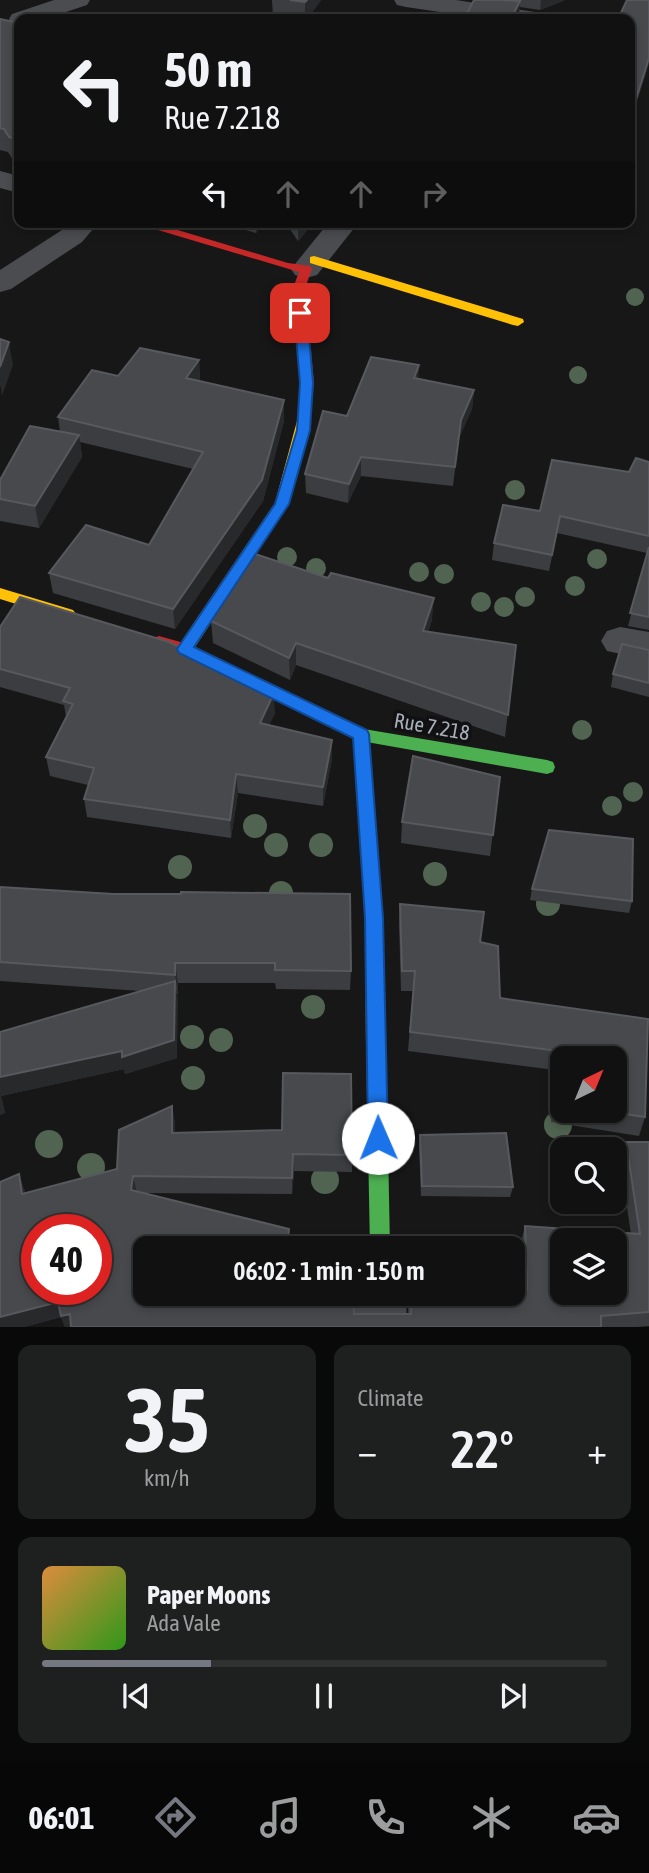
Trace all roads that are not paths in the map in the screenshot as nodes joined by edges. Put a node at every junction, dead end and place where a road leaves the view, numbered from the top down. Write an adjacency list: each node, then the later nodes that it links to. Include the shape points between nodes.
1 (78, 0): 3 (street)
2 (406, 0): 4 (street)
3 (36, 14)
4 (457, 14)
5 (78, 228): 9 (street)
6 (157, 228): 8 (street, via 287,266)
7 (340, 228): 8 (street)
8 (310, 264): 10 (street); 14 (street, via 299,288 307,383 303,430 282,504)
9 (0, 283)
10 (518, 322)
11 (0, 593): 12 (street)
12 (79, 617)
13 (145, 637): 14 (street, Rue 7.218)
14 (185, 649): 15 (street, Rue 7.218)
15 (361, 734): 16 (street, Rue 7.218); 17 (street, via 374,918)
16 (548, 767)
17 (380, 1236)
18 (380, 1306): 19 (street)
19 (381, 1327)

